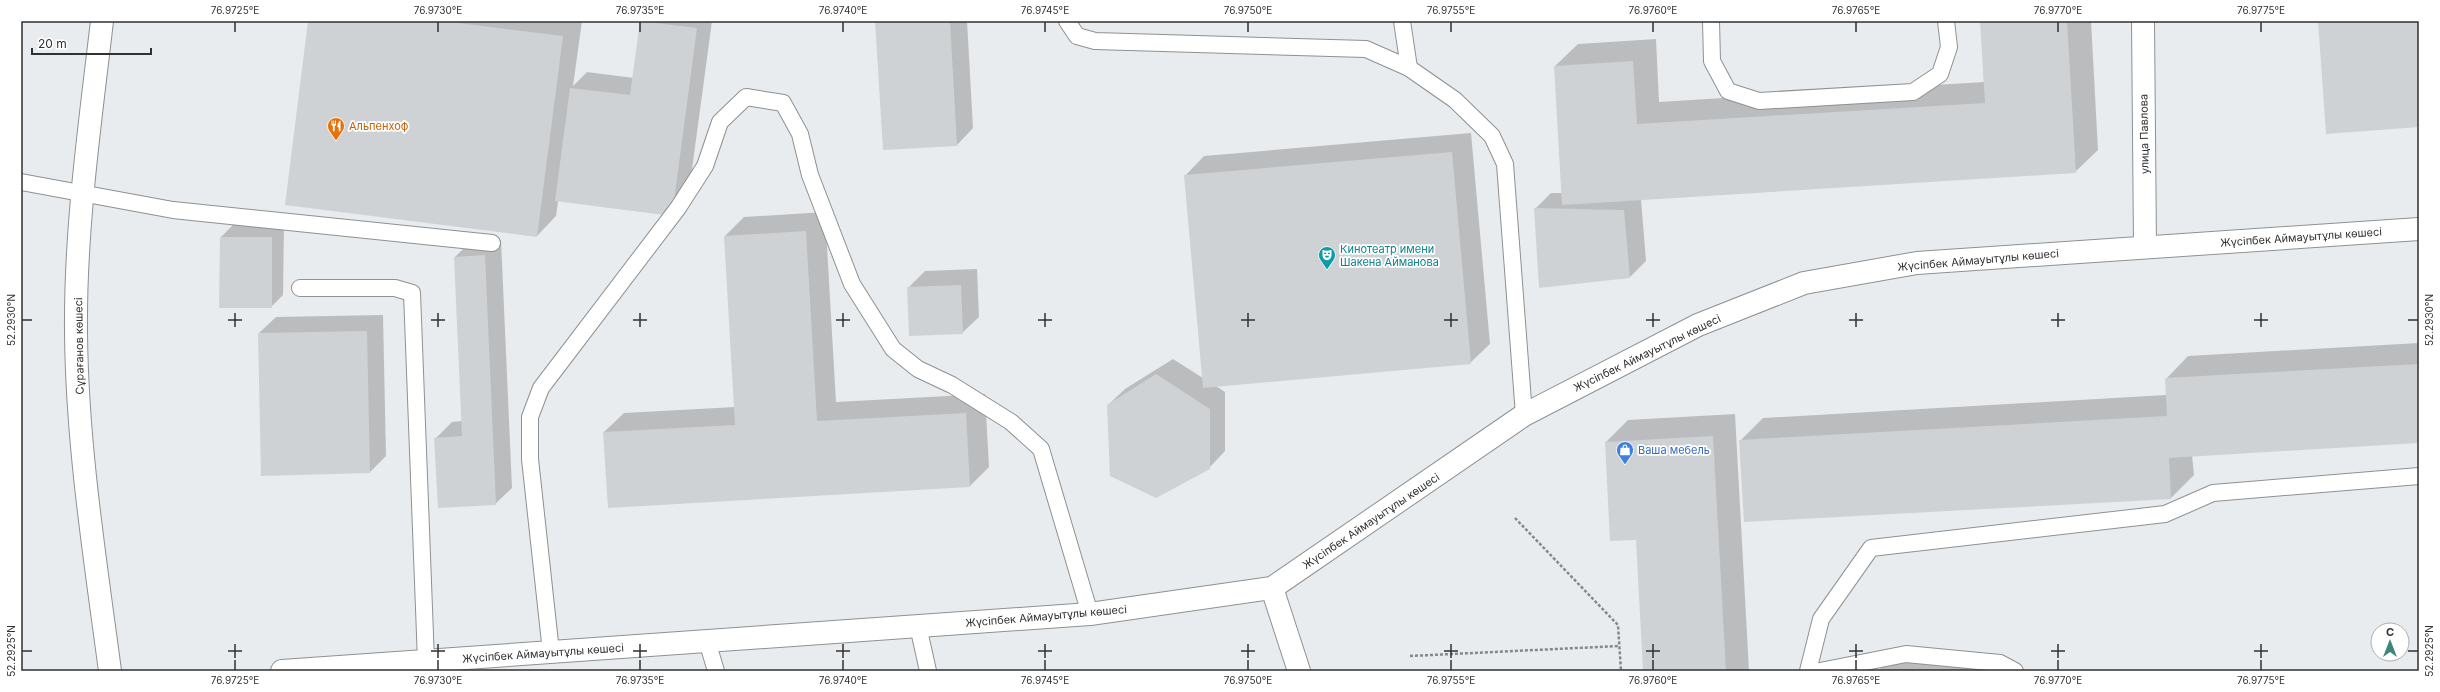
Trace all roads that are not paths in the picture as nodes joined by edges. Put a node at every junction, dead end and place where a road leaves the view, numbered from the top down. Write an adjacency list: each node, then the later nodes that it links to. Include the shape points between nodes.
1 (102, 21): 9 (street, Сұрағанов көшесі)
2 (1066, 21): 7 (lane, via 1077,36 1095,41 1366,49)
3 (1402, 21): 7 (lane)
4 (1711, 21): 5 (lane, via 1712,61 1728,91 1759,101 1913,92 1940,74 1949,47)
5 (1946, 21)
6 (2142, 21): 12 (street, улица Павлова)
7 (1409, 68): 14 (lane, via 1456,100 1492,136 1505,164)
8 (21, 182): 9 (lane)
9 (81, 195): 11 (lane, via 173,210); 23 (street, Сұрағанов көшесі, via 76,331 83,466)
10 (2419, 229): 12 (street, Жүсіпбек Аймауытұлы көшесі)
11 (492, 244)
12 (2145, 248): 14 (street, Жүсіпбек Аймауытұлы көшесі, via 1917,263 1804,283 1698,325)
13 (300, 288): 21 (lane, via 395,288 412,293)
14 (1524, 415): 16 (street, Жүсіпбек Аймауытұлы көшесі)
15 (2419, 476): 28 (lane, via 2213,493 2165,514 1871,548 1820,620)
16 (1272, 588): 17 (street, Жүсіпбек Аймауытұлы көшесі); 27 (street)
17 (1090, 614): 18 (street, Жүсіпбек Аймауытұлы көшесі); 20 (lane, via 1041,449 1011,422 952,385 918,369 893,349 852,284 810,175 800,134 783,103 746,97 720,122 705,166 678,208 541,388 530,417 530,459)
18 (918, 626): 19 (street, Жүсіпбек Аймауытұлы көшесі); 26 (lane)
19 (707, 641): 20 (street, Жүсіпбек Аймауытұлы көшесі); 25 (lane)
20 (551, 652): 21 (street, Жүсіпбек Аймауытұлы көшесі)
21 (426, 661): 24 (street, Жүсіпбек Аймауытұлы көшесі)
22 (2000, 667): 29 (lane, via 1906,654); 30 (lane)
23 (110, 671)
24 (282, 671)
25 (716, 671)
26 (928, 671)
27 (1299, 671)
28 (1808, 671)
29 (1820, 671)
30 (2016, 671)

